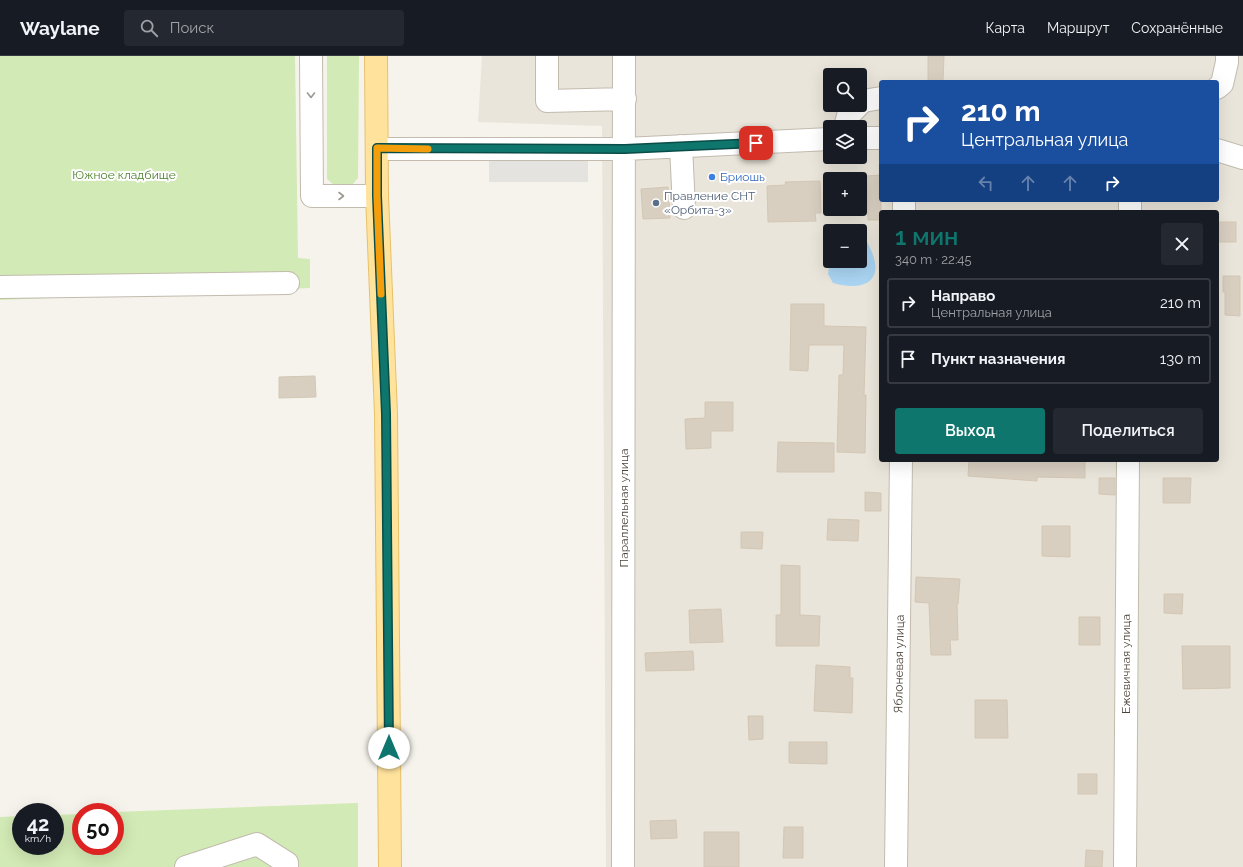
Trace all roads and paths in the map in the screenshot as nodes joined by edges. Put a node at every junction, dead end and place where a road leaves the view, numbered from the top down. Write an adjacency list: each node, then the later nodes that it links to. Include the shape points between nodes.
1 (311, 56): 20 (street, one-way to 20, via 312,196)
2 (376, 56): 16 (main road)
3 (547, 56): 8 (street, via 547,101)
4 (624, 56): 8 (street, Параллельная улица)
5 (1227, 56): 6 (street, via 1222,84)
6 (1219, 86)
7 (879, 98): 9 (street)
8 (625, 99): 17 (street, Параллельная улица)
9 (867, 100)
10 (852, 112): 11 (street)
11 (847, 120)
12 (867, 138): 13 (street)
13 (879, 138)
14 (823, 139): 15 (street)
15 (681, 146): 17 (street); 21 (street)
16 (377, 148): 17 (street); 20 (main road)
17 (625, 149): 29 (street, Параллельная улица)
18 (1219, 151): 19 (street)
19 (1243, 158)
20 (377, 196): 28 (main road, via 386,414)
21 (684, 208)
22 (288, 283): 23 (street)
23 (0, 287)
24 (901, 462): 30 (street, Яблоневая улица)
25 (1128, 462): 31 (street, Ежевичная улица)
26 (186, 867): 27 (street, via 257,844 287,863)
27 (287, 867)
28 (390, 867)
29 (623, 867)
30 (896, 867)
31 (1125, 867)

